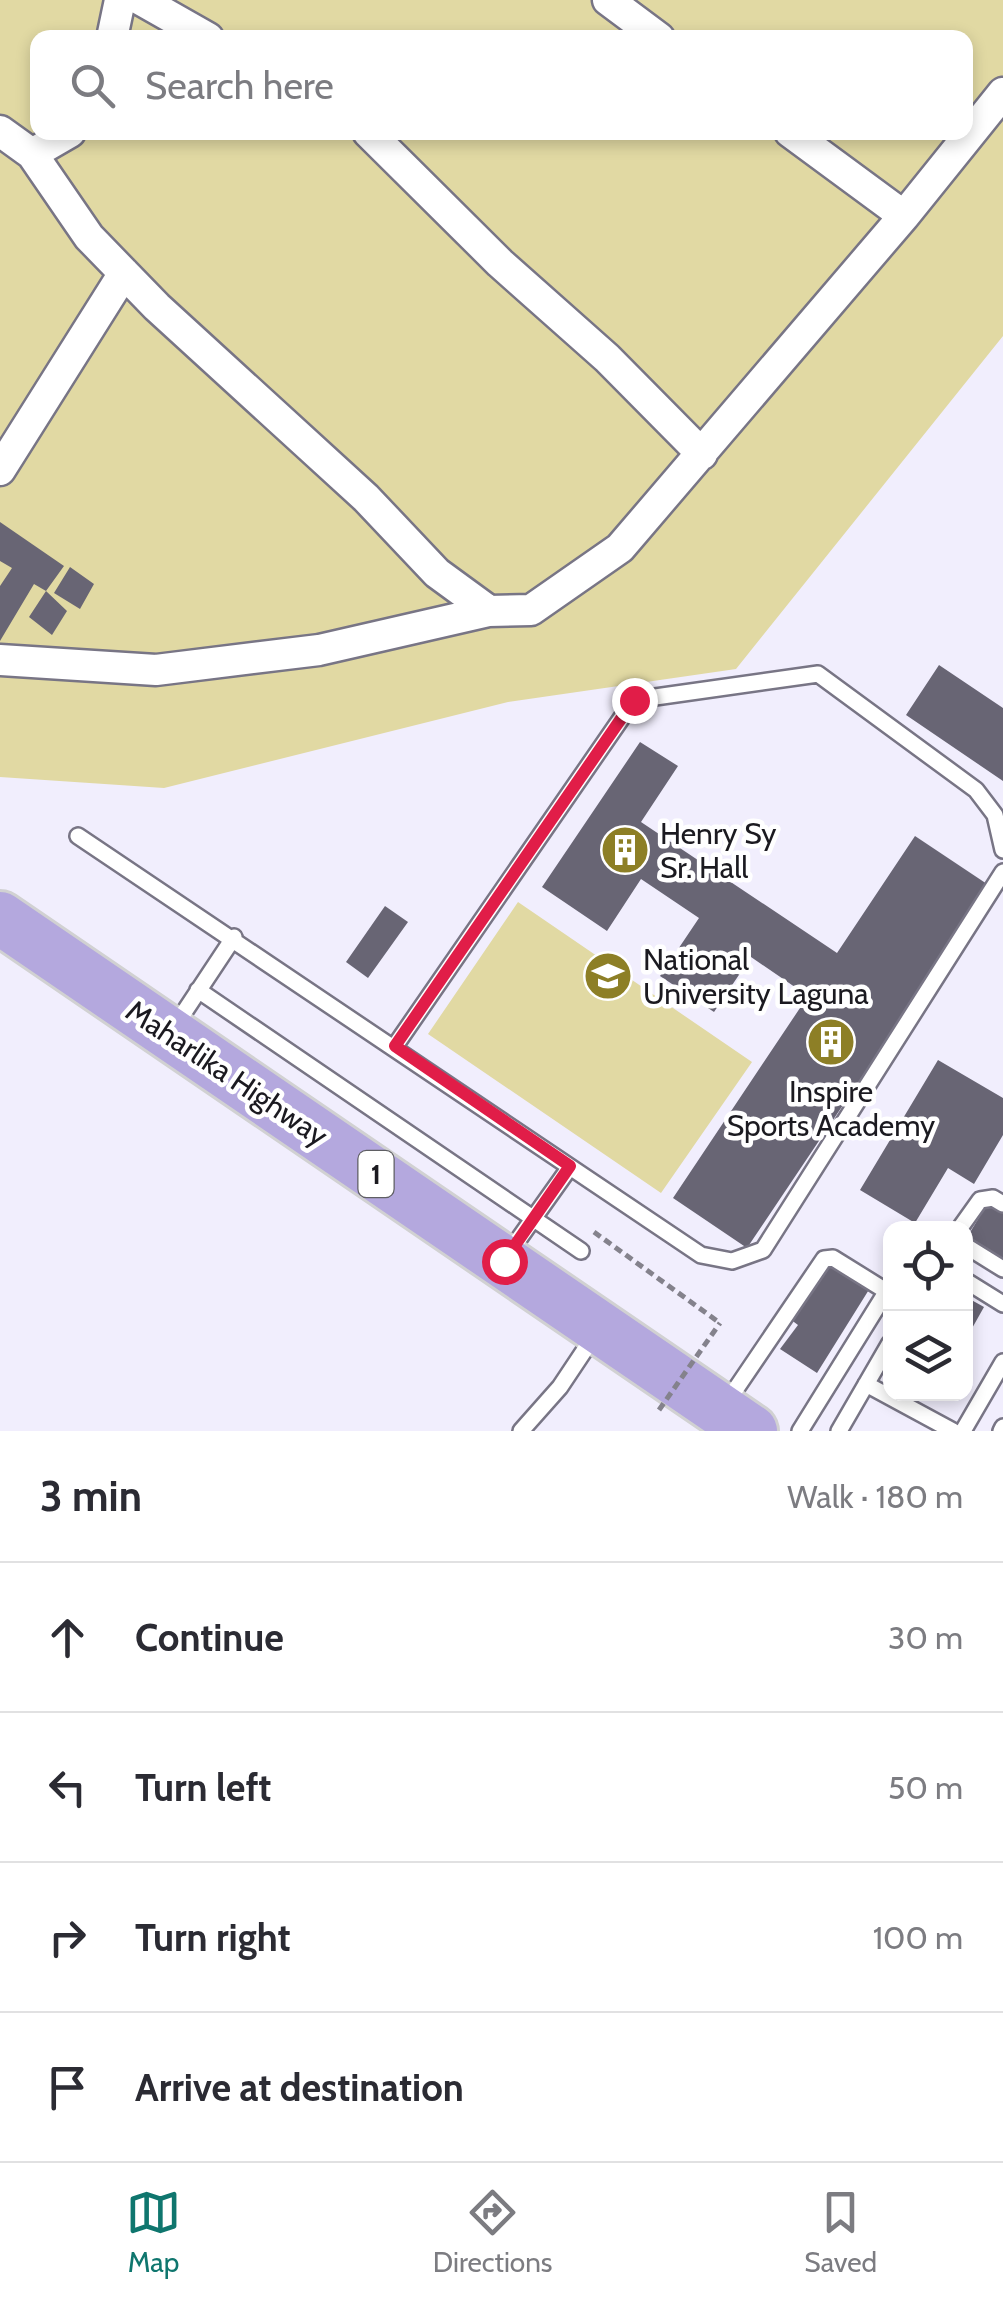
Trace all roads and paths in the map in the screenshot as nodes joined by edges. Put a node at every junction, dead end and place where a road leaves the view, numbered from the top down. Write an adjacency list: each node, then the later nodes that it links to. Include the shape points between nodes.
1 (120, 0): 4 (street)
2 (141, 0): 5 (street)
3 (608, 0): 6 (street)
4 (114, 30)
5 (194, 30)
6 (649, 30)
7 (1003, 93): 9 (street)
8 (0, 130): 14 (street)
9 (973, 130)
10 (56, 140): 14 (street)
11 (377, 140): 17 (street)
12 (801, 140): 15 (street)
13 (965, 140): 15 (street)
14 (32, 154): 16 (street, via 89,237)
15 (904, 216): 17 (street)
16 (124, 273): 18 (street); 19 (street, via 366,498 437,573)
17 (702, 454): 19 (street, via 620,548 531,610)
18 (0, 470)
19 (489, 611): 20 (street, via 319,650 156,670)
20 (0, 660)
21 (78, 836): 25 (lane)
22 (1003, 850): 28 (lane, via 995,816 976,790 818,674 634,700)
23 (1003, 872): 29 (lane, via 763,1250 732,1261 701,1255)
24 (0, 918): 27 (highway, Maharlika Highway / 1)
25 (234, 938): 26 (lane); 28 (lane)
26 (198, 990): 27 (lane); 32 (lane)
27 (170, 1034): 36 (highway, Maharlika Highway / 1)
28 (395, 1046): 29 (lane)
29 (570, 1166): 30 (lane)
30 (547, 1198): 32 (lane); 46 (path, bridge, via 720,1324)
31 (1003, 1204): 33 (lane, via 980,1200)
32 (534, 1218): 35 (lane); 36 (lane)
33 (965, 1221)
34 (973, 1250): 37 (lane)
35 (581, 1251)
36 (504, 1261): 42 (highway, Maharlika Highway / 1)
37 (1003, 1268)
38 (883, 1285): 47 (lane, via 824,1259)
39 (973, 1286): 41 (lane)
40 (883, 1296): 49 (lane)
41 (1003, 1304)
42 (600, 1328): 47 (highway, Maharlika Highway / 1); 48 (lane)
43 (883, 1354): 45 (lane)
44 (1003, 1362): 52 (lane)
45 (866, 1384): 50 (lane); 51 (lane)
46 (659, 1410)
47 (736, 1421)
48 (521, 1431)
49 (800, 1431)
50 (839, 1431)
51 (954, 1431)
52 (962, 1431)

